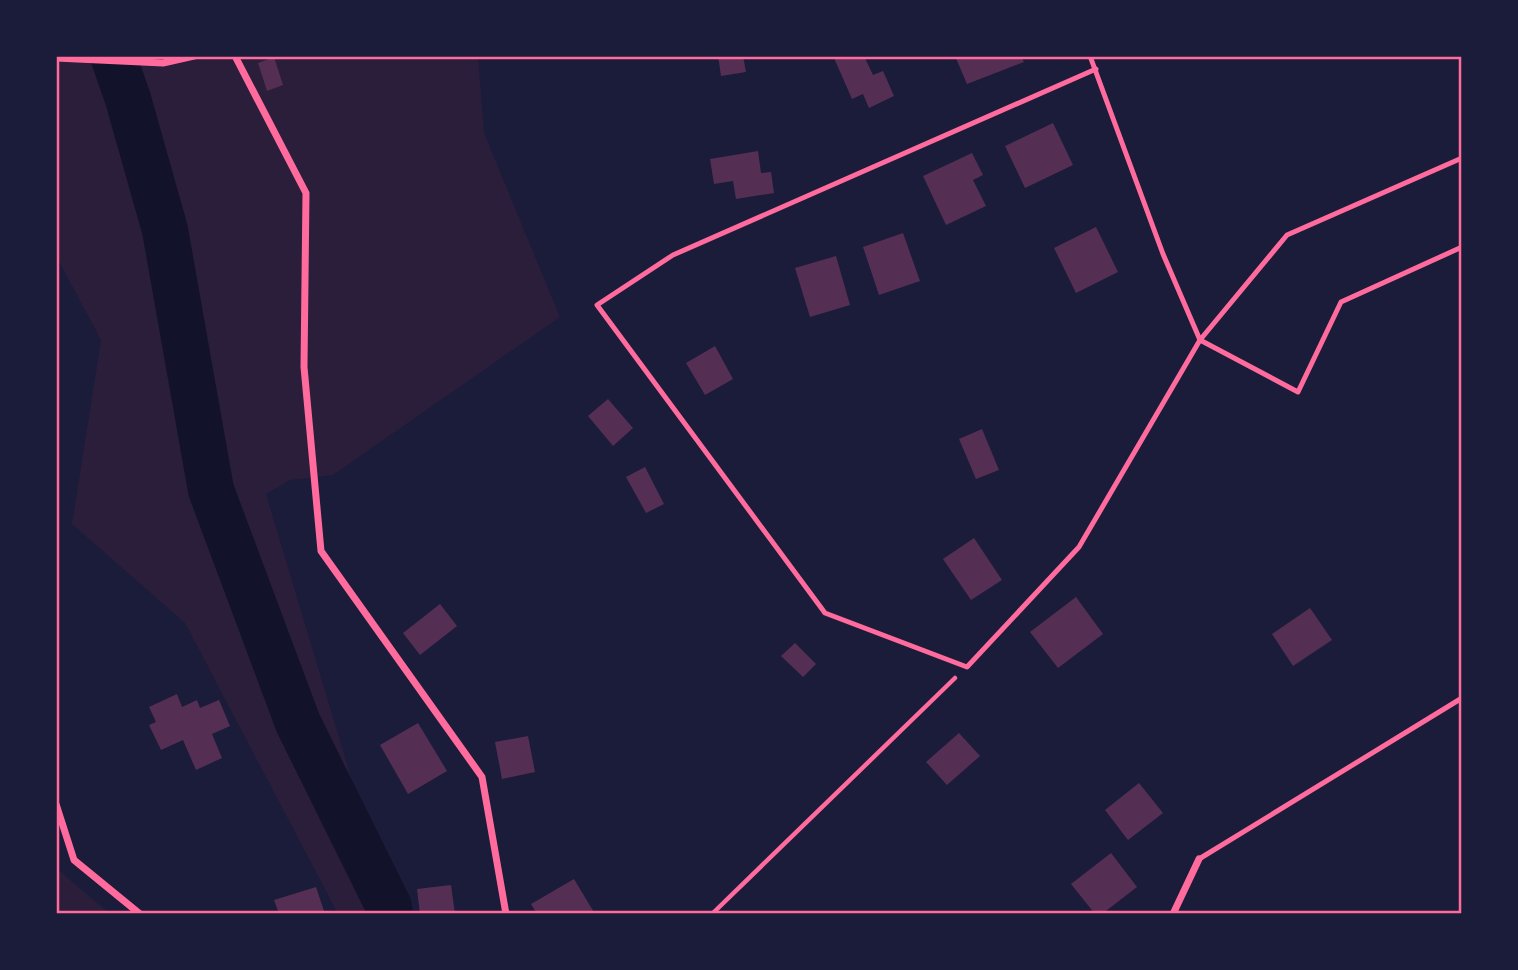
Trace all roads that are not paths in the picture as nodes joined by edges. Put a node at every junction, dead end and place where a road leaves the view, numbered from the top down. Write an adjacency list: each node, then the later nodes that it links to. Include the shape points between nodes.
1 (169, 56): 6 (street)
2 (194, 56): 6 (street)
3 (235, 56): 15 (street, via 306,193 304,367 321,551 482,777)
4 (1090, 56): 7 (lane)
5 (56, 58): 6 (street)
6 (163, 63)
7 (1096, 69): 10 (lane, via 1163,254); 10 (lane, via 673,255 597,305 825,613 967,667 1079,547)
8 (1462, 158): 10 (lane, via 1287,235)
9 (1462, 247): 10 (lane, via 1341,302 1298,392)
10 (1200, 340)
11 (1462, 698): 13 (lane)
12 (56, 804): 14 (street, via 74,860)
13 (1199, 859): 16 (street)
14 (140, 914)
15 (506, 914)
16 (1173, 914)

